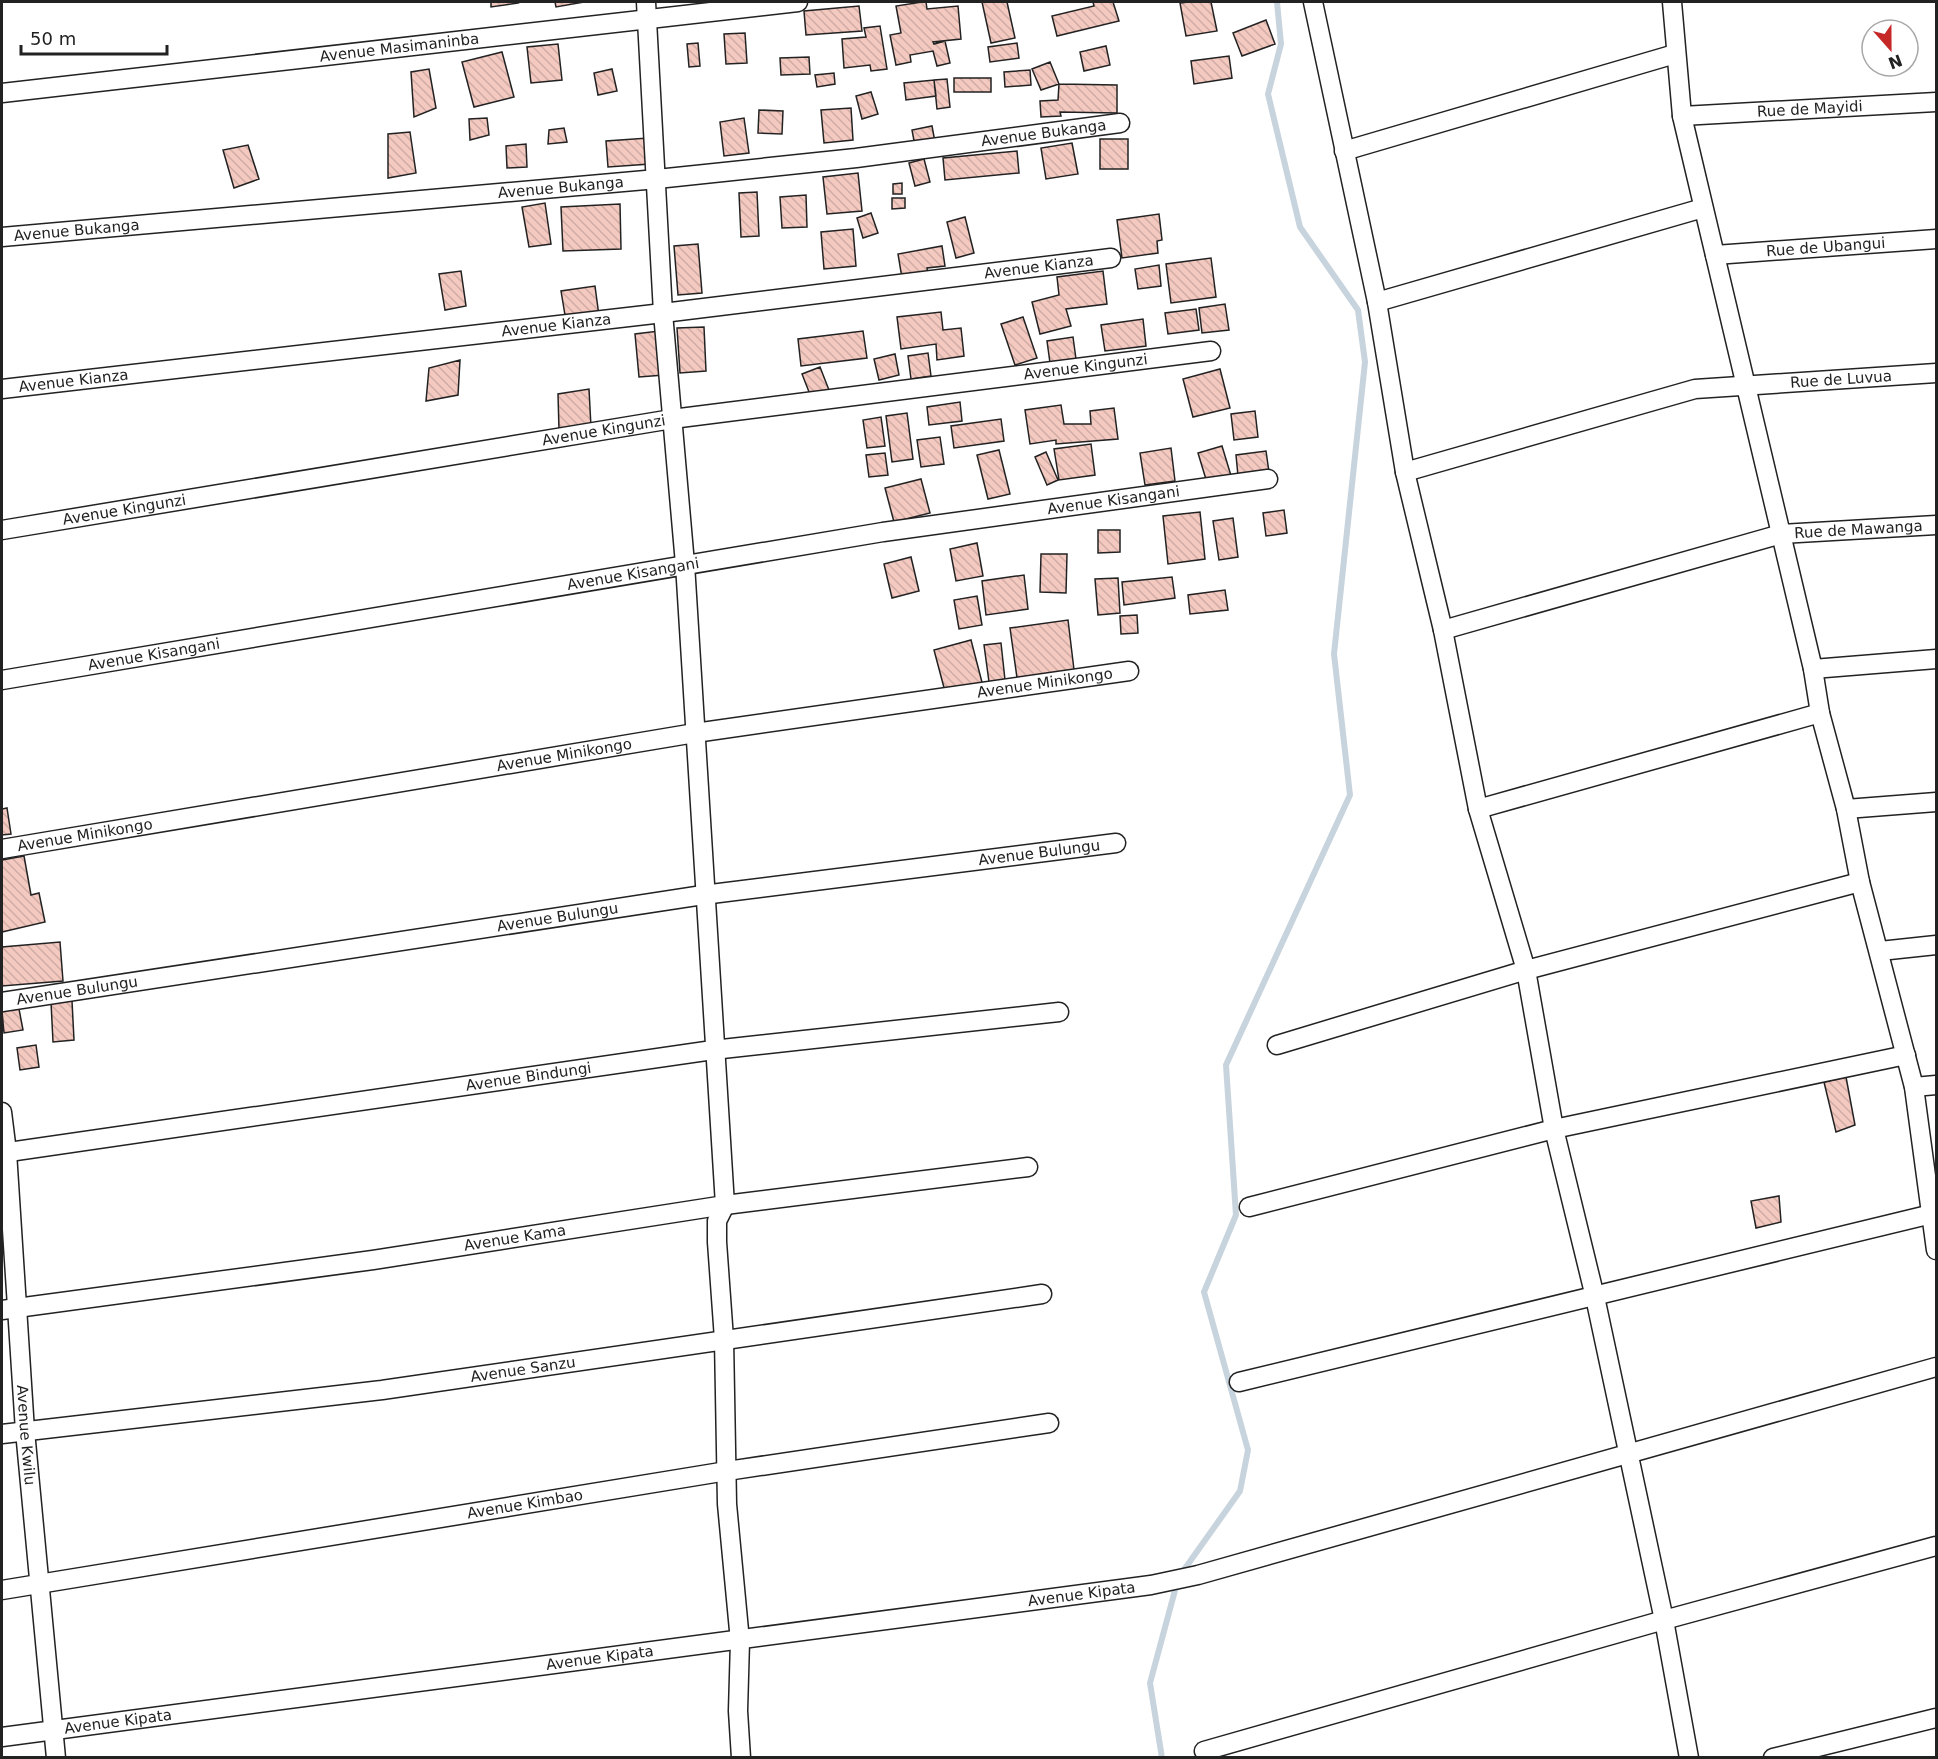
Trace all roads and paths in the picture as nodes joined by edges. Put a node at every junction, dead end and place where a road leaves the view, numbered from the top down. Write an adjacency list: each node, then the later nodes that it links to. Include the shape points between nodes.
1 (646, 2): 5 (street)
2 (798, 2): 5 (street, Avenue Masimaninba)
3 (1312, 2): 11 (street)
4 (1672, 2): 6 (street)
5 (647, 20): 7 (street, Avenue Masimaninba); 12 (street)
6 (1675, 54): 9 (street); 11 (street)
7 (2, 93)
8 (1936, 102): 9 (street, Rue de Mayidi)
9 (1682, 116): 13 (street)
10 (1120, 123): 12 (street, Avenue Bukanga, via 856,158)
11 (1344, 151): 18 (street)
12 (657, 179): 14 (street, Avenue Bukanga); 19 (street)
13 (1703, 208): 16 (street); 18 (street)
14 (2, 237)
15 (1936, 239): 16 (street, Rue de Ubangui)
16 (1715, 255): 22 (street)
17 (1111, 258): 19 (street, Avenue Kianza)
18 (1377, 302): 25 (street)
19 (663, 313): 23 (street, Avenue Kianza); 24 (street)
20 (1211, 351): 24 (street, Avenue Kingunzi)
21 (1936, 373): 22 (street, Rue de Luvua)
22 (1746, 384): 25 (street, Rue de Luvua, via 1695,389); 29 (street)
23 (2, 389)
24 (672, 419): 28 (street, Avenue Kingunzi); 30 (street)
25 (1405, 472): 31 (street)
26 (1268, 479): 30 (street, Avenue Kisangani, via 906,528)
27 (1936, 525): 29 (street, Rue de Mawanga)
28 (2, 530)
29 (1781, 534): 31 (street, Rue de Mawanga); 33 (street)
30 (685, 564): 35 (street, Avenue Kisangani); 37 (street)
31 (1443, 630): 39 (street)
32 (1936, 659): 33 (street)
33 (1813, 669): 36 (street)
34 (1129, 671): 37 (street, Avenue Minikongo)
35 (2, 680)
36 (1820, 713): 39 (street); 40 (street)
37 (695, 733): 42 (street, Avenue Minikongo); 44 (street)
38 (1936, 802): 40 (street)
39 (1478, 809): 47 (street)
40 (1846, 809): 43 (street)
41 (1116, 843): 44 (street, Avenue Bulungu)
42 (2, 849)
43 (1860, 882): 46 (street); 47 (street)
44 (703, 895): 48 (street, Avenue Bulungu); 51 (street)
45 (1936, 945): 46 (street)
46 (1880, 951): 52 (street)
47 (1526, 970): 50 (street); 56 (street)
48 (2, 1002)
49 (1059, 1012): 51 (street, Avenue Bindungi)
50 (1277, 1045)
51 (713, 1050): 57 (street, Avenue Bindungi); 59 (street)
52 (1906, 1055): 54 (street); 56 (street)
53 (1936, 1085): 54 (street)
54 (1914, 1088): 61 (street)
55 (2, 1112): 57 (street, Avenue Kwilu)
56 (1554, 1129): 60 (street); 64 (street)
57 (4, 1152): 65 (street, Avenue Kwilu)
58 (1028, 1167): 59 (street, Avenue Kama)
59 (725, 1206): 65 (street, Avenue Kama, via 373,1260); 66 (street, via 717,1221)
60 (1249, 1207)
61 (1933, 1213): 62 (street); 64 (street)
62 (1936, 1250)
63 (1042, 1294): 66 (street, Avenue Sanzu)
64 (1595, 1297): 68 (street); 72 (street)
65 (9, 1309): 70 (street, Avenue Kwilu)
66 (724, 1339): 70 (street, Avenue Sanzu, via 382,1390); 73 (street)
67 (1936, 1367): 72 (street, Avenue Kipata)
68 (1239, 1383)
69 (1049, 1423): 73 (street, Avenue Kimbao)
70 (25, 1431): 71 (street, Avenue Sanzu); 75 (street, Avenue Kwilu)
71 (2, 1434)
72 (1628, 1453): 77 (street); 78 (street, Avenue Kipata, via 1151,1585)
73 (728, 1471): 75 (street, Avenue Kimbao); 78 (street, via 727,1504)
74 (1936, 1546): 77 (street)
75 (38, 1585): 76 (street, Avenue Kimbao); 80 (street, Avenue Kwilu)
76 (2, 1590)
77 (1664, 1620): 82 (street); 85 (street)
78 (740, 1641): 80 (street, Avenue Kipata); 84 (street)
79 (1936, 1718): 86 (street)
80 (53, 1731): 81 (street, Avenue Kipata); 83 (street, Avenue Kwilu)
81 (2, 1737)
82 (1204, 1751)
83 (56, 1758)
84 (741, 1758)
85 (1689, 1758)
86 (1773, 1758)

